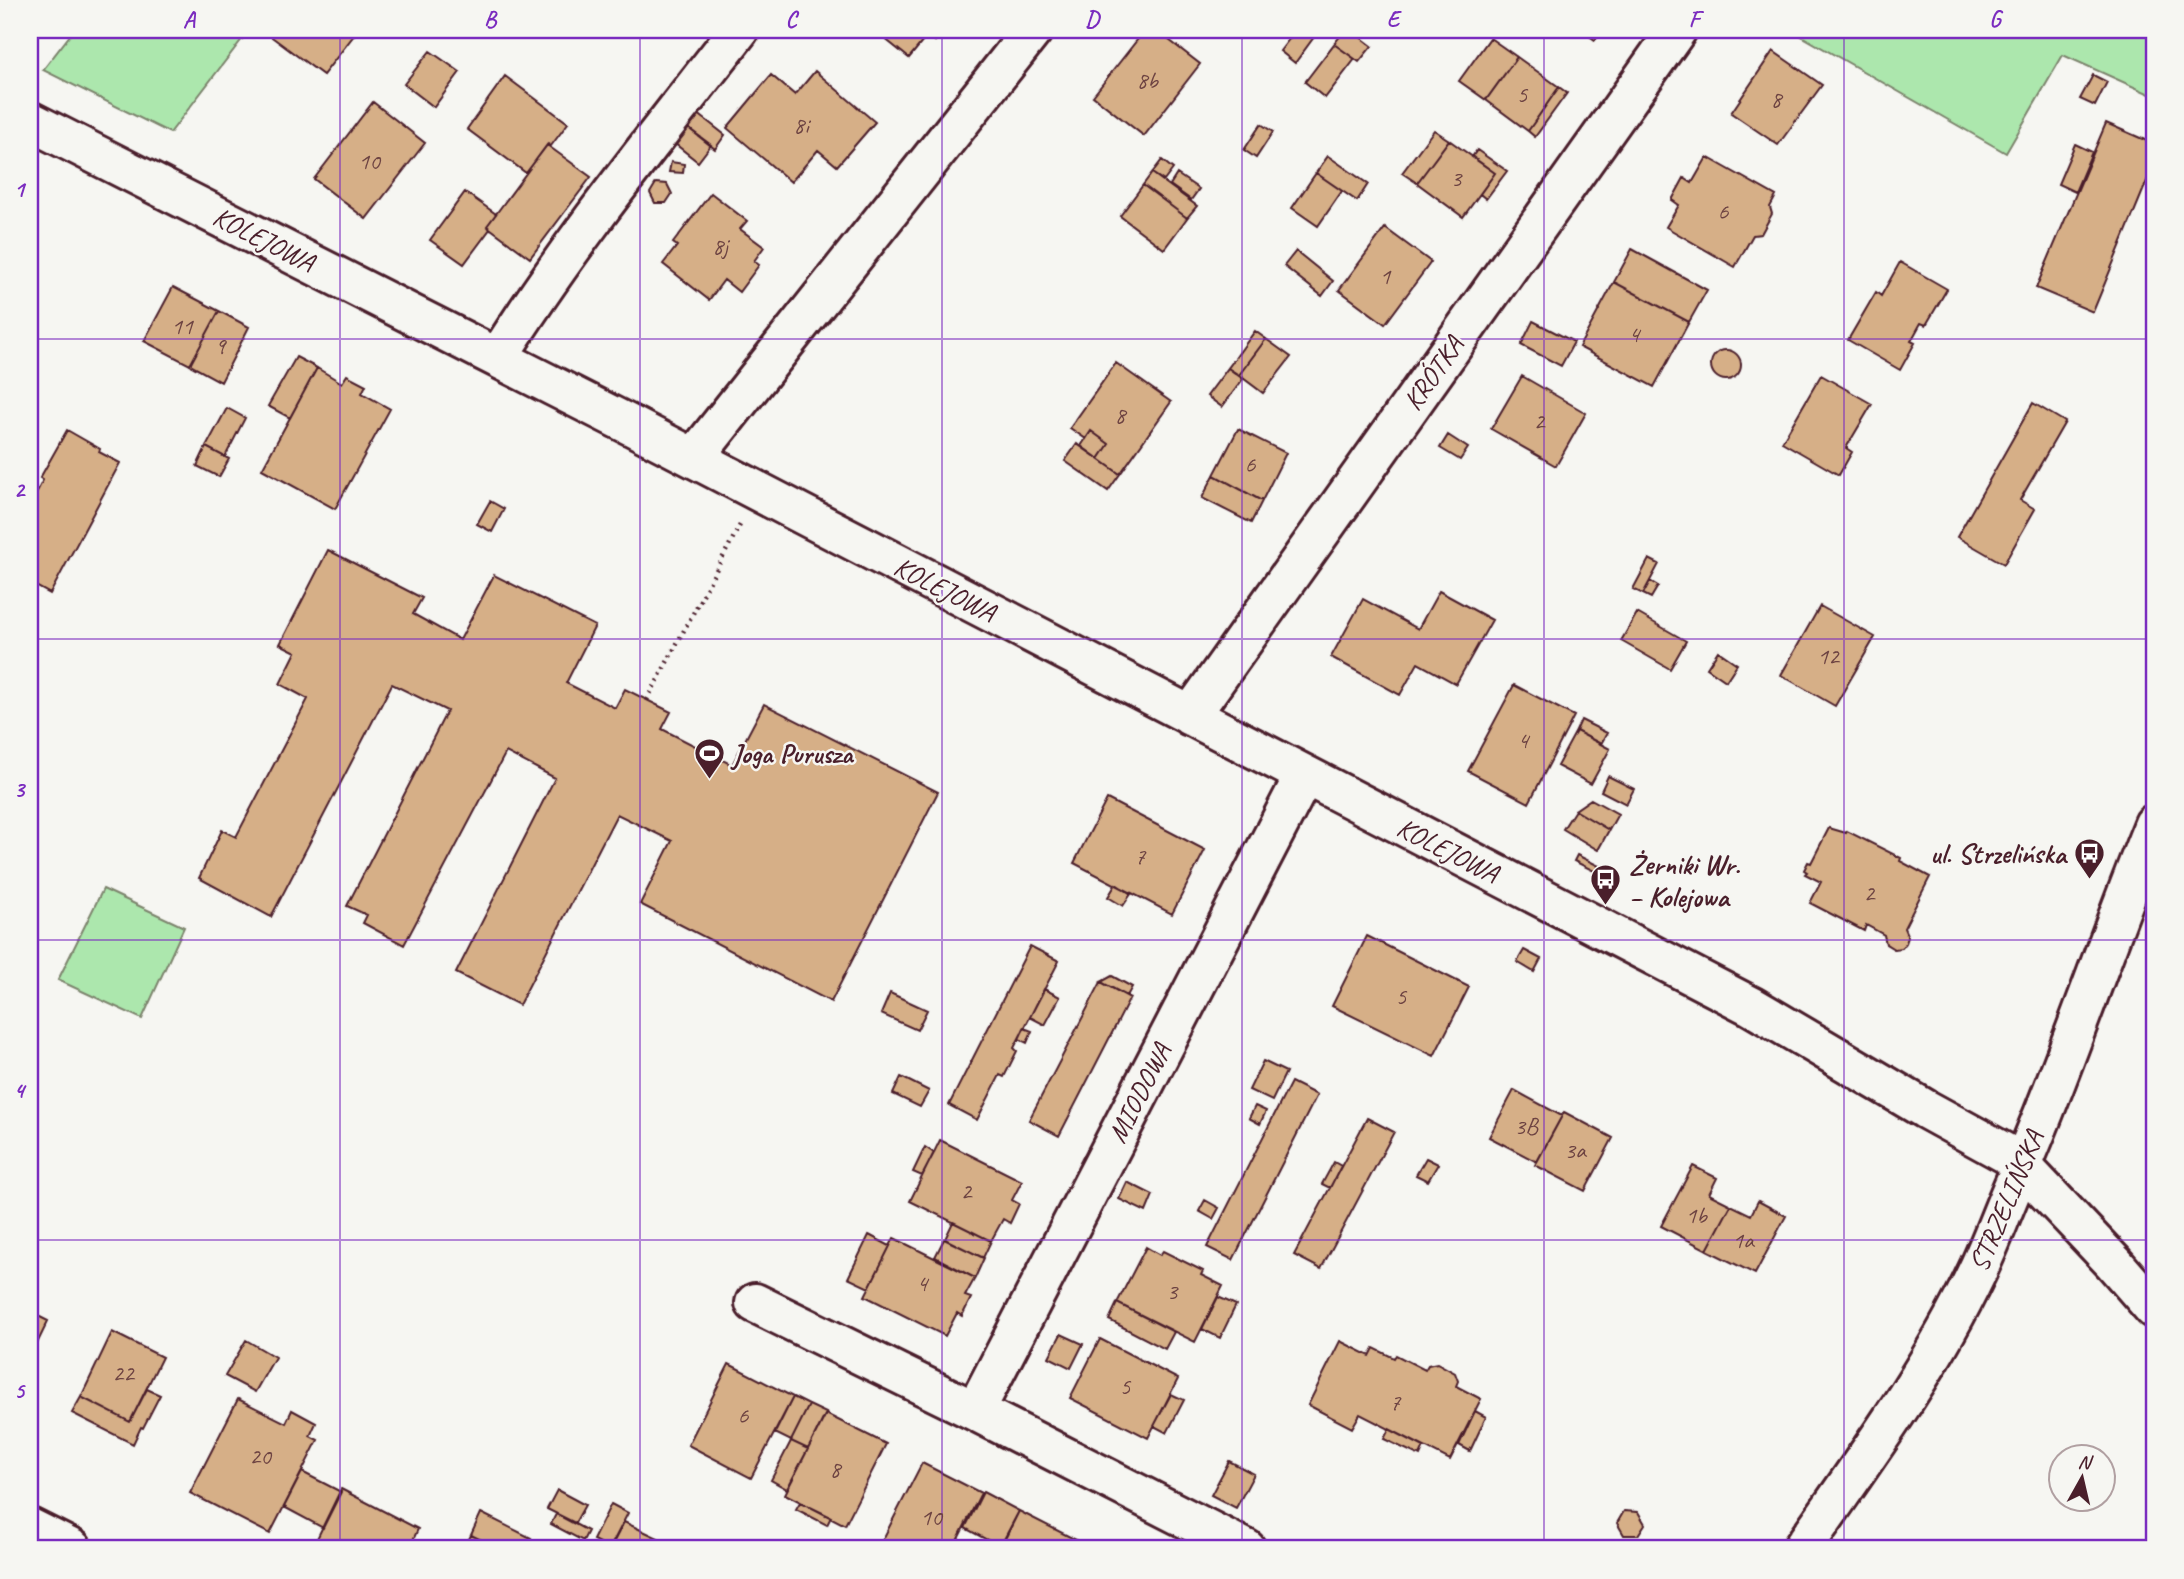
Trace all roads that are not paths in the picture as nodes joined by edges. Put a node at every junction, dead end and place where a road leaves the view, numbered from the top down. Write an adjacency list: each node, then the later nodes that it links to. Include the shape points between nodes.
1 (739, 30): 5 (street, via 617,187)
2 (1033, 30): 6 (street)
3 (1677, 30): 7 (street, KRÓTKA)
4 (30, 121): 5 (street, KOLEJOWA)
5 (498, 357): 6 (street, KOLEJOWA)
6 (694, 458): 7 (street, KOLEJOWA)
7 (1190, 716): 8 (street, KOLEJOWA)
8 (1304, 776): 10 (street, KOLEJOWA, via 1751,1006 2007,1154); 13 (street, MIODOWA)
9 (2154, 824): 10 (street, STRZELIŃSKA)
10 (2022, 1167): 12 (street, KOLEJOWA); 17 (street, STRZELIŃSKA, via 1954,1317 1884,1432)
11 (755, 1303): 13 (street)
12 (2154, 1309)
13 (975, 1411): 16 (street)
14 (30, 1528): 15 (street)
15 (72, 1549)
16 (1246, 1549)
17 (1802, 1549)

